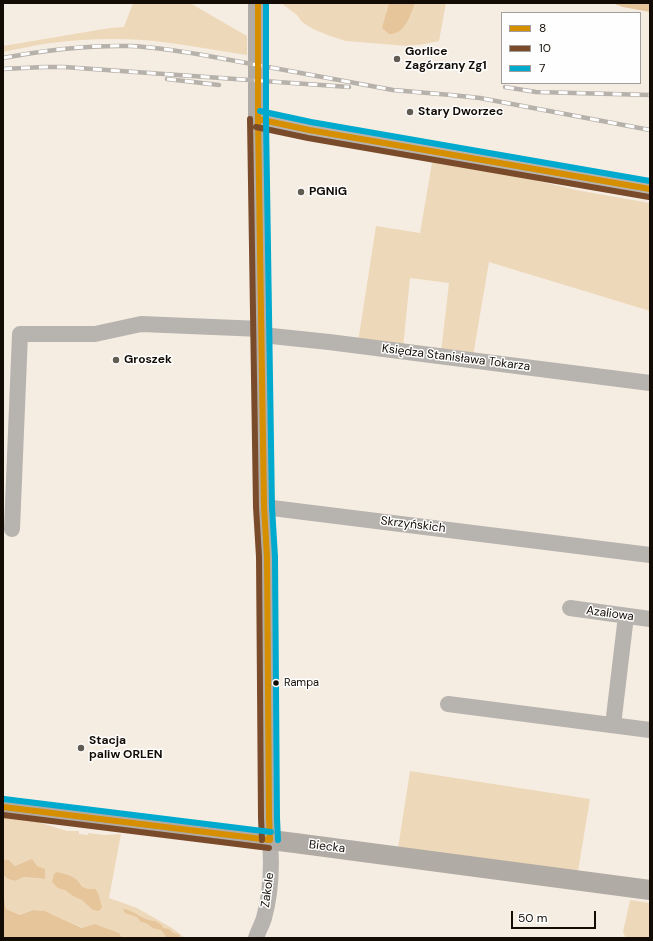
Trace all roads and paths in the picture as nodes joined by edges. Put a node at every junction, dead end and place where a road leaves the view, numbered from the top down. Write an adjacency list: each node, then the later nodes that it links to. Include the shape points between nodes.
1 (258, 3): 2 (main road)
2 (258, 119): 3 (street); 4 (main road)
3 (650, 189)
4 (262, 332): 5 (street, Księdza Stanisława Tokarza); 6 (main road); 7 (street, Księdza Stanisława Tokarza, via 141,324 95,334 20,334)
5 (650, 383)
6 (264, 507): 8 (street, Skrzyńskich); 16 (main road, via 267,557)
7 (12, 529)
8 (650, 555)
9 (570, 608): 10 (street, Azaliowa)
10 (626, 616): 11 (street, Azaliowa); 13 (street)
11 (650, 619)
12 (448, 704): 13 (street)
13 (613, 725): 14 (street)
14 (650, 730)
15 (3, 807): 16 (main road, Biecka)
16 (270, 840): 17 (main road, Biecka); 18 (street, Zakole, via 268,895 264,917)
17 (650, 890)
18 (256, 938)

